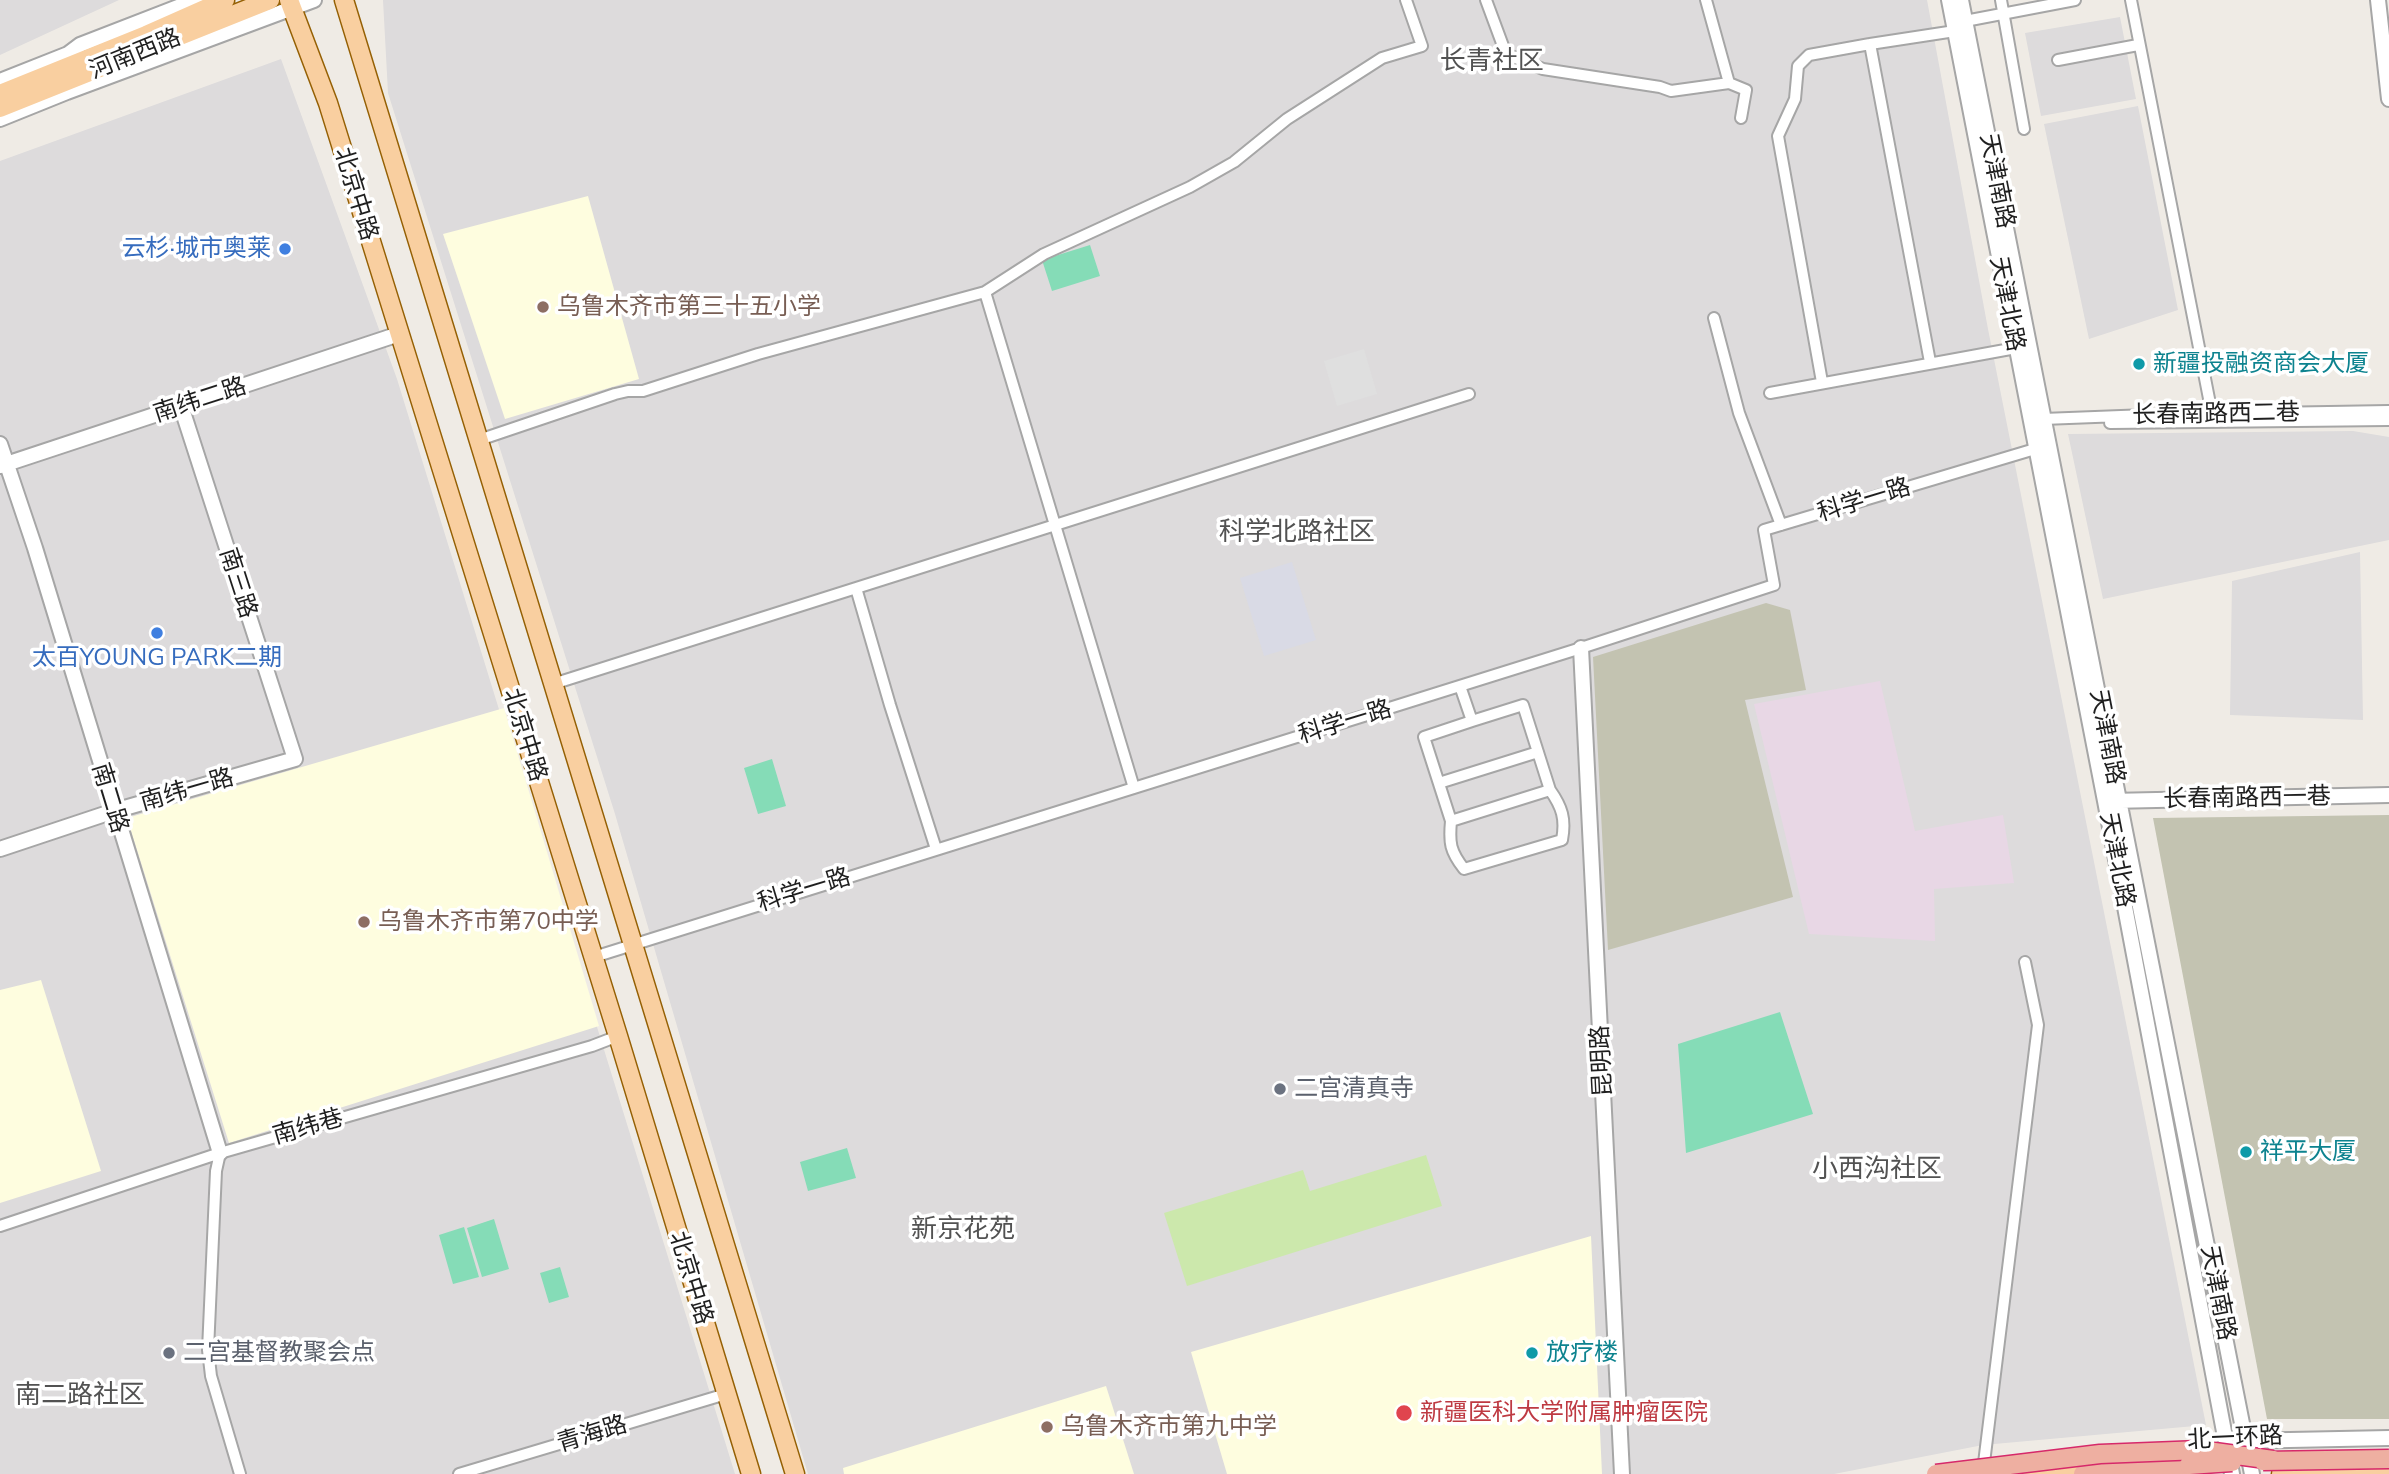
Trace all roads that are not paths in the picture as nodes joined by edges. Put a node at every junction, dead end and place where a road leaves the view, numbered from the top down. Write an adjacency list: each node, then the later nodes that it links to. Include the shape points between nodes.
1 (196, 0): 21 (street)
2 (225, 0): 23 (main road, 河南西路)
3 (270, 0): 25 (main road, 河南西路)
4 (314, 0): 15 (street)
5 (344, 0): 43 (main road, 北京中路)
6 (1406, 0): 29 (street, via 1422,46 1382,58 1287,119 1223,169 1044,254)
7 (1486, 0): 22 (street, via 1506,54 1543,69 1671,91)
8 (1706, 0): 22 (street)
9 (1949, 0): 17 (street)
10 (1961, 0): 17 (street, 天津南路)
11 (2001, 0): 16 (street)
12 (2075, 0): 16 (street)
13 (2131, 0): 19 (street)
14 (2378, 0): 24 (street)
15 (291, 4): 27 (street); 32 (main road, 北京中路, via 328,103)
16 (2004, 15): 17 (street); 28 (street)
17 (1960, 26): 18 (street); 30 (street, 天津南路)
18 (1870, 44): 34 (street); 35 (street, via 1810,55 1798,66 1795,99 1778,136)
19 (2138, 45): 20 (street); 40 (street)
20 (2058, 61)
21 (0, 81)
22 (1729, 83): 26 (street, via 1746,90)
23 (0, 94)
24 (2389, 99)
25 (0, 108)
26 (1741, 118)
27 (0, 119)
28 (2024, 129)
29 (985, 292): 43 (street, via 642,391 615,394); 47 (street)
30 (2016, 313): 33 (street, 天津北路); 42 (street, 天津南路)
31 (1714, 318): 48 (street, via 1740,413)
32 (399, 334): 38 (street, 南纬二路); 67 (main road, 北京中路)
33 (2016, 348): 34 (street); 45 (street, 天津北路)
34 (1930, 362): 35 (street)
35 (1822, 382): 36 (street)
36 (1770, 393)
37 (1469, 394): 47 (street)
38 (181, 406): 46 (street, 南纬二路); 56 (street, 南三路)
39 (2389, 411): 40 (street, 长春南路西二巷)
40 (2213, 414): 42 (street, 长春南路西二巷)
41 (2389, 420): 42 (street, 长春南路西二巷)
42 (2044, 422): 49 (street, 天津南路)
43 (479, 440): 52 (main road, 北京中路)
44 (0, 444): 46 (street, 南二路)
45 (2035, 449): 48 (street, 科学一路); 49 (street, 天津北路)
46 (3, 465): 62 (street, 南二路, via 35,548)
47 (1056, 525): 50 (street); 58 (street)
48 (1781, 525): 51 (street, 科学一路, via 1764,530 1774,585)
49 (2068, 578): 61 (street, 天津南路)
50 (856, 588): 52 (street); 65 (street)
51 (1581, 648): 53 (street, 科学一路); 84 (street, 昆明路)
52 (553, 684): 66 (main road, 北京中路)
53 (1460, 686): 54 (street); 58 (street, 科学一路)
54 (1472, 722): 55 (street, via 1523,705); 57 (street, via 1424,737)
55 (1538, 752): 57 (street); 59 (street)
56 (295, 760): 62 (street, 南纬一路)
57 (1439, 783): 63 (street)
58 (1134, 788): 65 (street, 科学一路)
59 (1550, 790): 63 (street); 63 (street, via 1566,824 1562,840 1464,869 1449,841)
60 (2389, 795): 61 (street, 长春南路西一巷)
61 (2113, 801): 74 (street, 天津南路); 76 (street, 天津北路)
62 (114, 811): 64 (street, 南纬一路); 70 (street, 南二路)
63 (1451, 821)
64 (0, 849)
65 (936, 849): 66 (street, 科学一路)
66 (633, 944): 67 (street, 科学一路); 83 (main road, 北京中路)
67 (593, 957): 69 (main road, 北京中路)
68 (2025, 962): 86 (street, via 2038,1026)
69 (618, 1036): 70 (street, 南纬巷); 72 (main road, 北京中路)
70 (220, 1153): 71 (street, 南纬巷); 80 (street, via 208,1350 211,1376)
71 (0, 1226)
72 (726, 1394): 81 (street, 青海路); 82 (main road, 北京中路)
73 (2389, 1438): 74 (street)
74 (2248, 1448): 75 (main road); 76 (main road); 89 (street, 天津南路)
75 (2389, 1453)
76 (2230, 1456): 87 (main road)
77 (2389, 1459): 78 (highway, 北一环路, bridge)
78 (2277, 1467): 79 (main road); 85 (highway, bridge, via 2200,1450 2100,1454); 88 (highway, 北一环路, bridge, via 2143,1467)
79 (2389, 1470)
80 (240, 1474)
81 (459, 1474)
82 (751, 1474)
83 (795, 1474)
84 (1622, 1474)
85 (1936, 1474)
86 (1982, 1474)
87 (2022, 1474)
88 (2083, 1474)
89 (2252, 1474)

